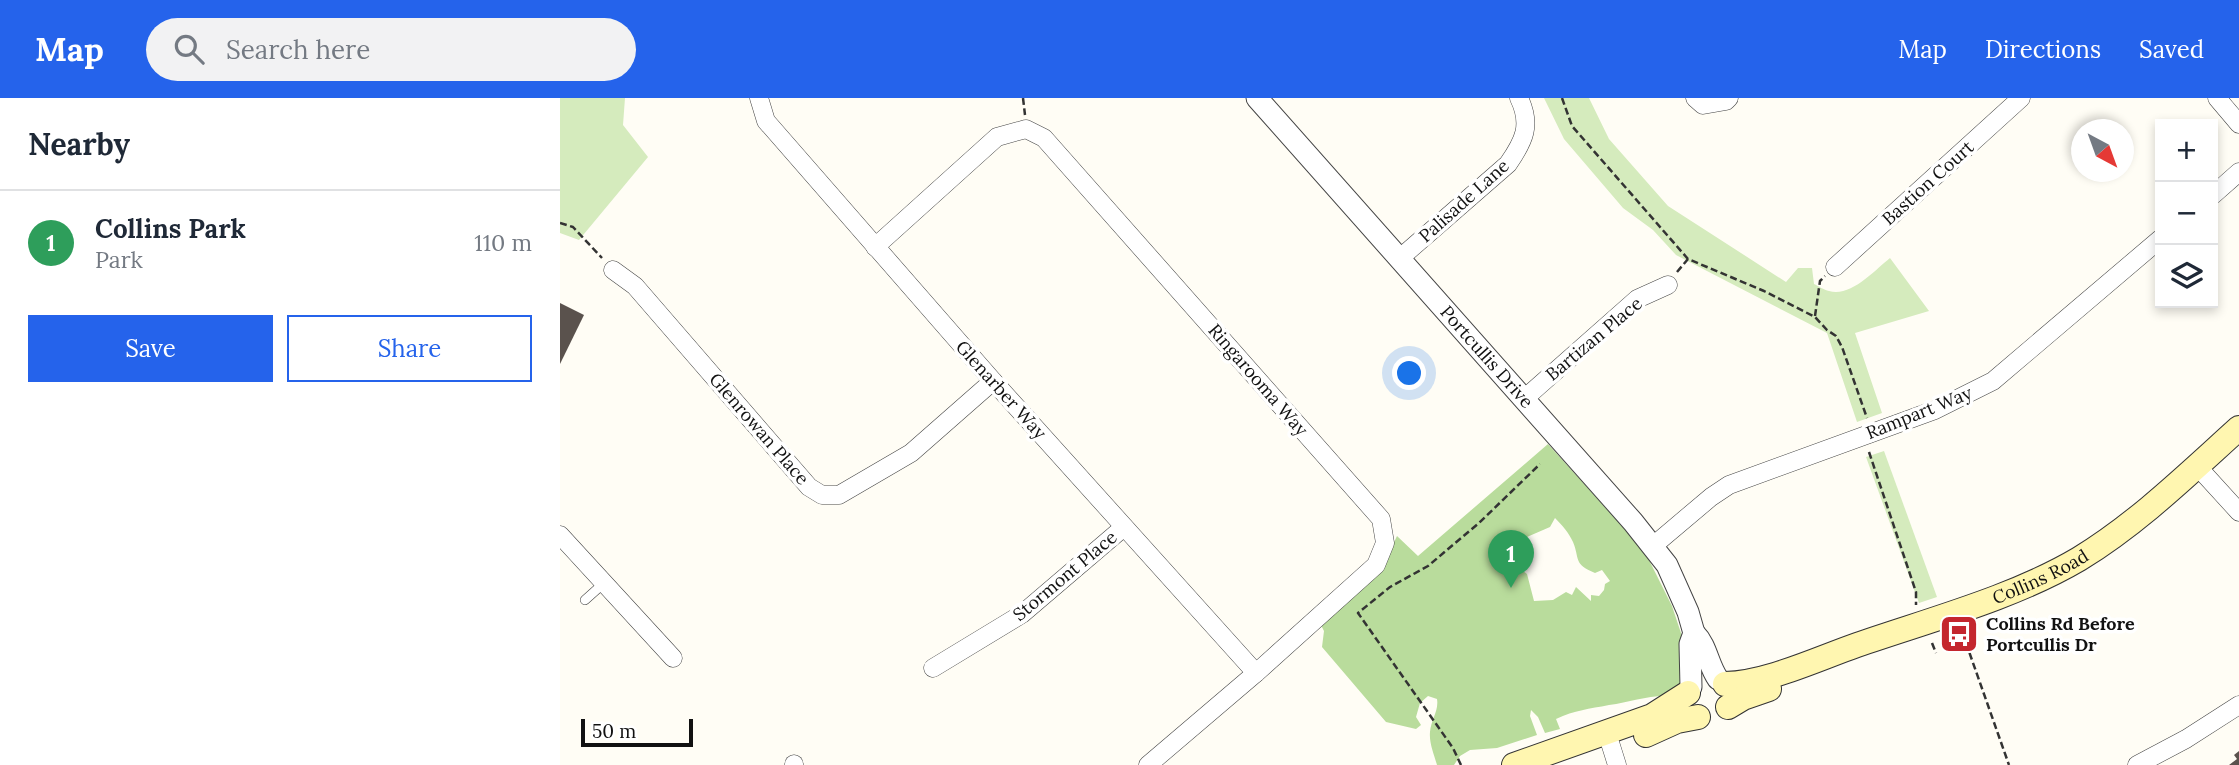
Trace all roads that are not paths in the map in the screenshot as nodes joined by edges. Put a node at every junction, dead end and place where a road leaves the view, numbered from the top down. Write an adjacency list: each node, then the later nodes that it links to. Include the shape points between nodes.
1 (759, 98): 12 (street, Glenarber Way, via 766,121)
2 (1257, 98): 13 (street, Portcullis Drive)
3 (1519, 98): 13 (street, Palisade Lane, via 1527,124 1521,145 1508,164)
4 (1695, 98): 5 (street, via 1703,105)
5 (1729, 98)
6 (2021, 98): 14 (street, Bastion Court)
7 (2217, 98): 8 (street)
8 (2239, 124)
9 (2239, 172): 10 (street)
10 (2218, 190)
11 (2155, 243): 25 (street, Rampart Way, via 1993,381 1935,410 1729,485)
12 (876, 247): 17 (street, Glenarber Way); 31 (street, Ringarooma Way, via 997,137 1026,129 1044,138 1381,519 1385,543 1376,565)
13 (1399, 258): 18 (street, Portcullis Drive)
14 (1835, 267)
15 (613, 270): 17 (street, Glenrowan Place, via 635,286 809,487 822,495 839,495 911,453)
16 (1668, 285): 18 (street, Bartizan Place, via 1637,299)
17 (993, 381): 23 (street, Glenarber Way)
18 (1524, 399): 25 (street, Portcullis Drive)
19 (2239, 428): 21 (main road, Collins Road)
20 (2239, 449): 21 (main road, Collins Road)
21 (2202, 471): 22 (street); 33 (main road, Collins Road, via 2154,524 2095,567 2056,588 1807,679 1754,693)
22 (2239, 512)
23 (1124, 527): 30 (street, Stormont Place, via 1022,614); 31 (street, Glenarber Way)
24 (560, 535): 26 (street)
25 (1653, 545): 28 (street, Portcullis Drive, via 1676,582)
26 (604, 583): 27 (lane); 29 (street)
27 (585, 600)
28 (1693, 633): 32 (street, Portcullis Drive); 33 (street, Portcullis Drive, via 1702,641)
29 (673, 658)
30 (933, 668)
31 (1256, 673): 37 (street, Ringarooma Way)
32 (1690, 690): 33 (main road, Collins Road, via 1704,678); 35 (main road, via 1688,702); 36 (main road, Collins Road)
33 (1724, 690): 35 (main road, Collins Road, via 1722,716)
34 (2239, 705): 40 (street)
35 (1698, 717): 36 (main road, Collins Road, via 1677,721)
36 (1612, 749): 38 (main road, Collins Road); 39 (main road, Collins Road)
37 (1148, 765)
38 (1514, 765)
39 (1562, 765)
40 (2138, 765)

